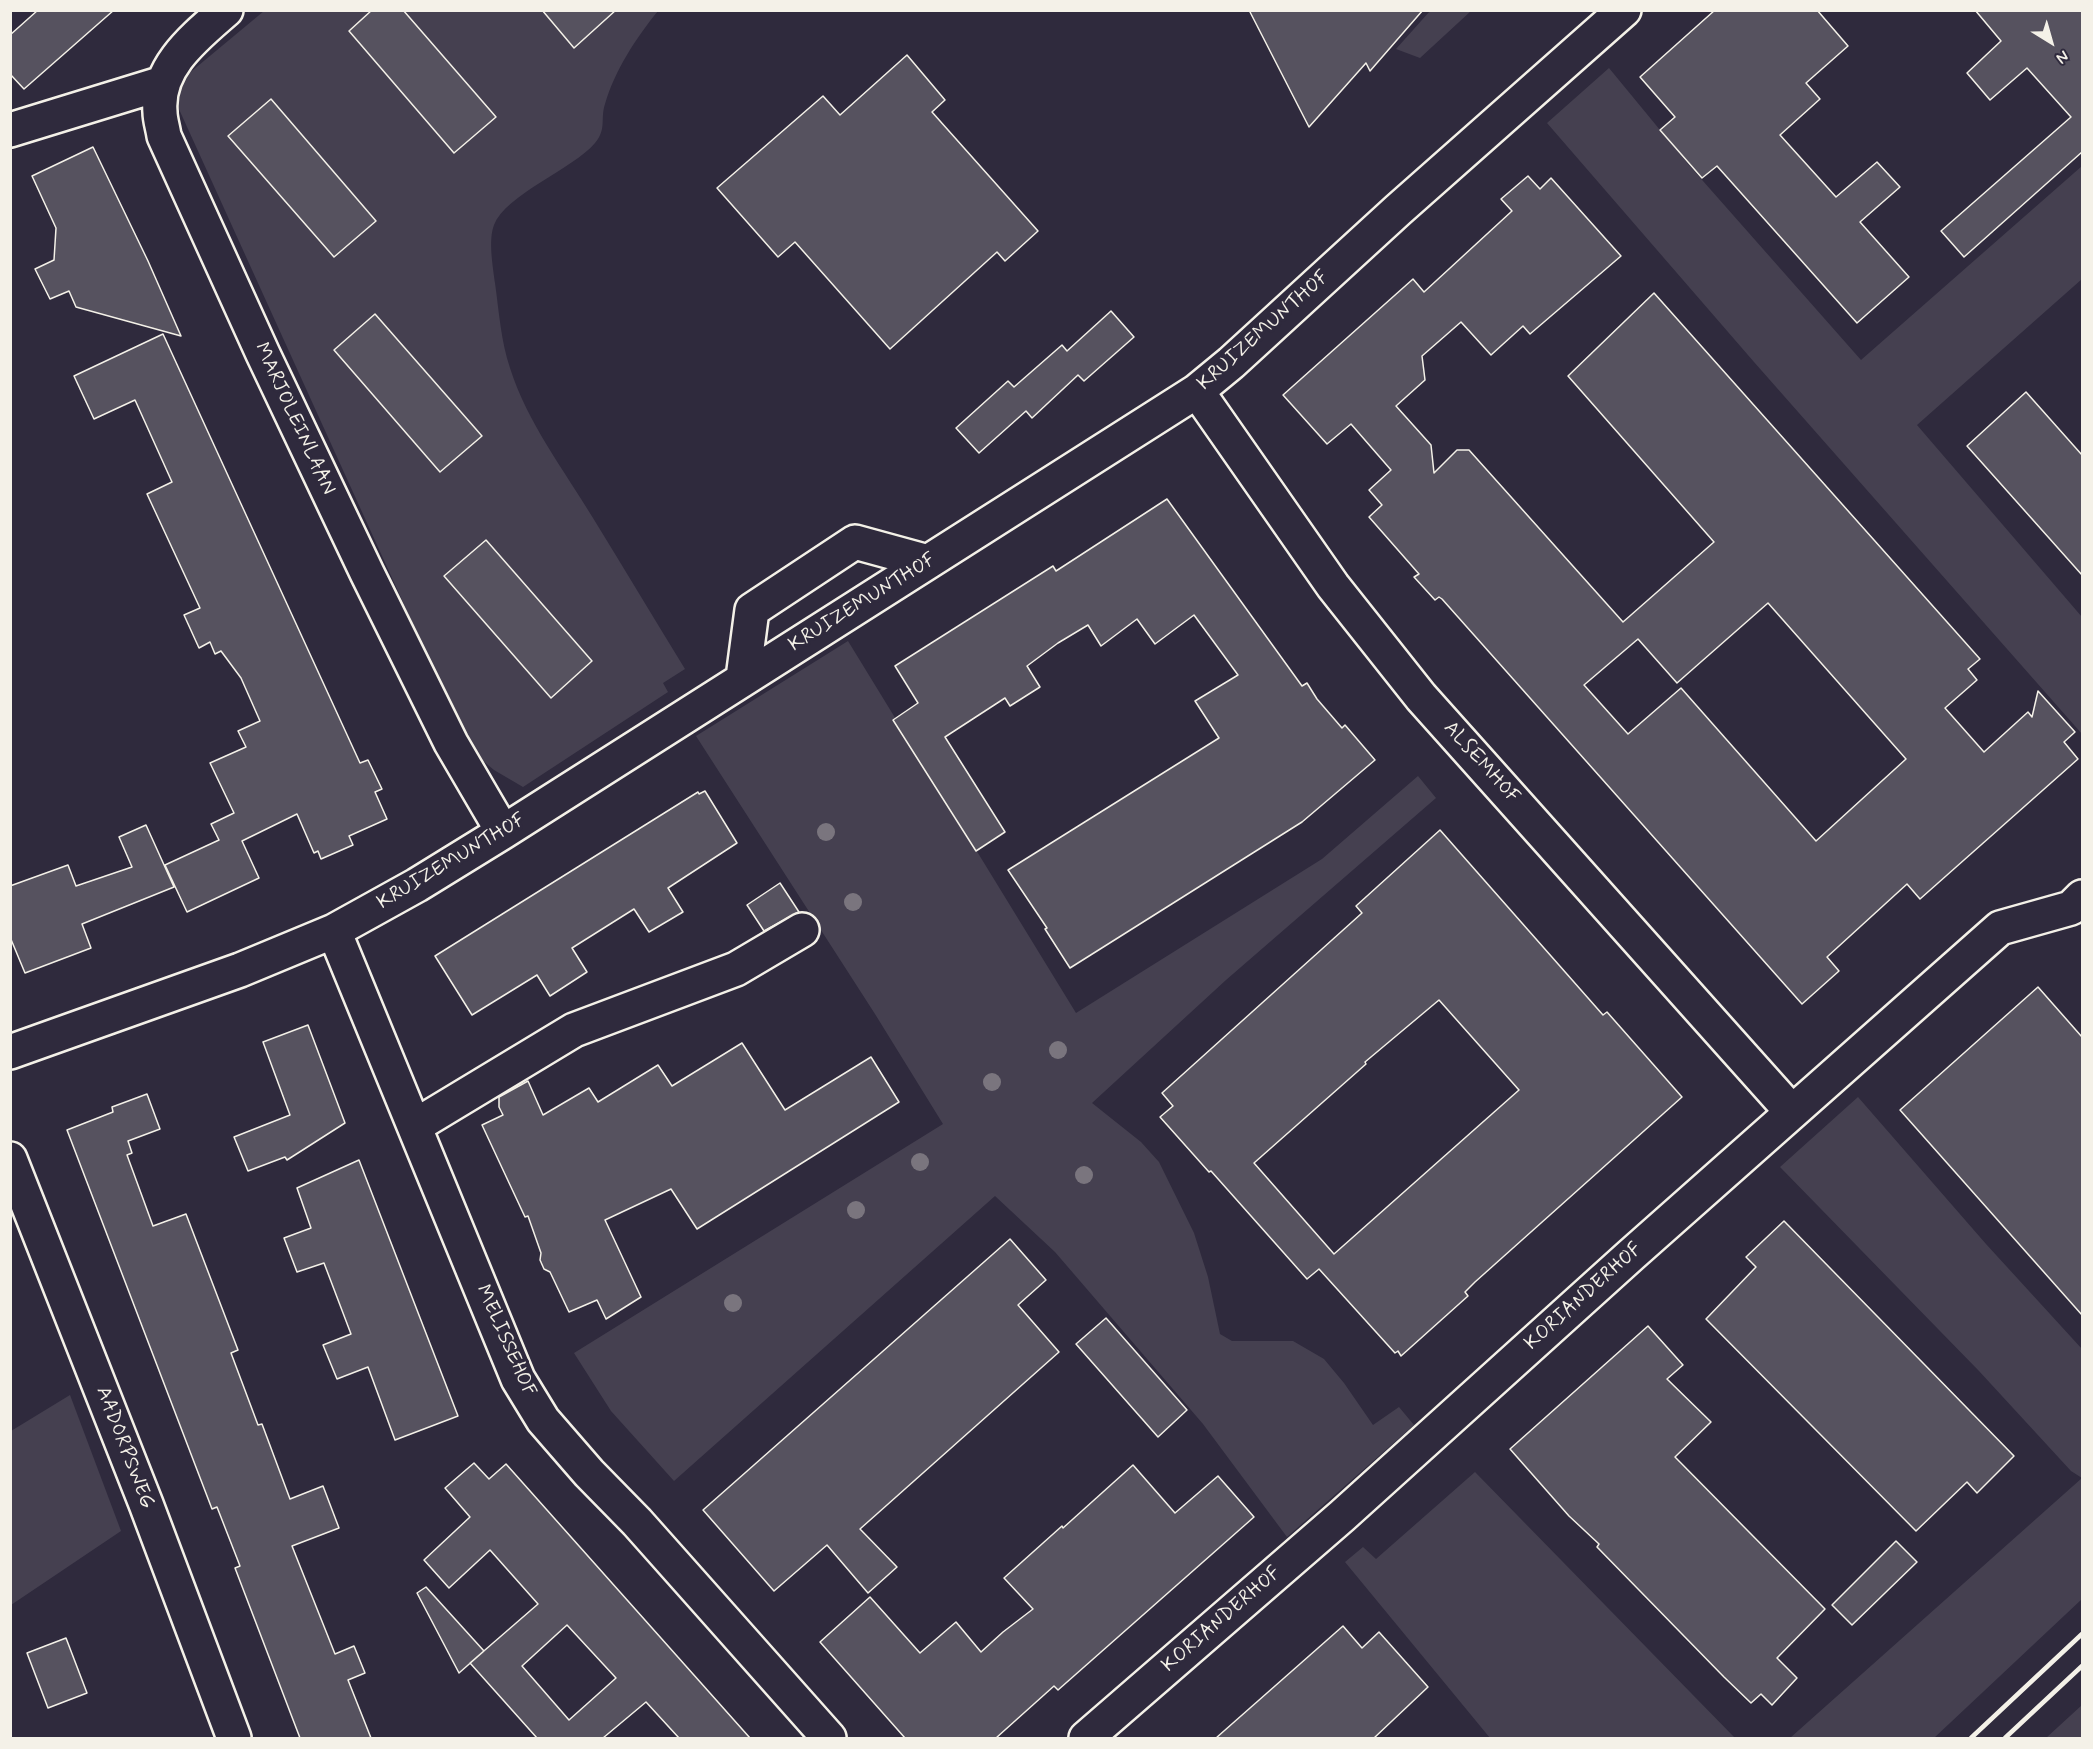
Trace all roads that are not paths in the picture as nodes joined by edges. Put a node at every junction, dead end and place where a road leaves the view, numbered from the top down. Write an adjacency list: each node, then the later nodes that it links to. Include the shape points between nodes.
1 (226, 10): 3 (street, MARJOLEINLAAN, via 184,46)
2 (1624, 10): 5 (street, KRUIZEMUNTHOF)
3 (163, 82): 4 (street); 8 (street, MARJOLEINLAAN, via 160,111 164,136 367,573 451,743)
4 (10, 130)
5 (1197, 391): 6 (street, KRUIZEMUNTHOF); 13 (street, ALSEMHOF, via 1333,586 1421,697)
6 (928, 562): 7 (street, KRUIZEMUNTHOF); 7 (street, via 855,542 752,610)
7 (743, 678): 8 (street, KRUIZEMUNTHOF)
8 (503, 832): 11 (street, KRUIZEMUNTHOF)
9 (2082, 897): 13 (street, KORIANDERHOF, via 2071,908 2000,928)
10 (802, 930): 14 (street, via 736,969 574,1030)
11 (334, 931): 12 (street, KRUIZEMUNTHOF, via 240,970); 14 (street, MELISSEHOF)
12 (10, 1052)
13 (1792, 1112): 16 (street, KORIANDERHOF)
14 (415, 1126): 18 (street, MELISSEHOF, via 518,1379 543,1420)
15 (10, 1159): 17 (street, AADORPSWEG)
16 (1100, 1734)
17 (234, 1738)
18 (830, 1738)

